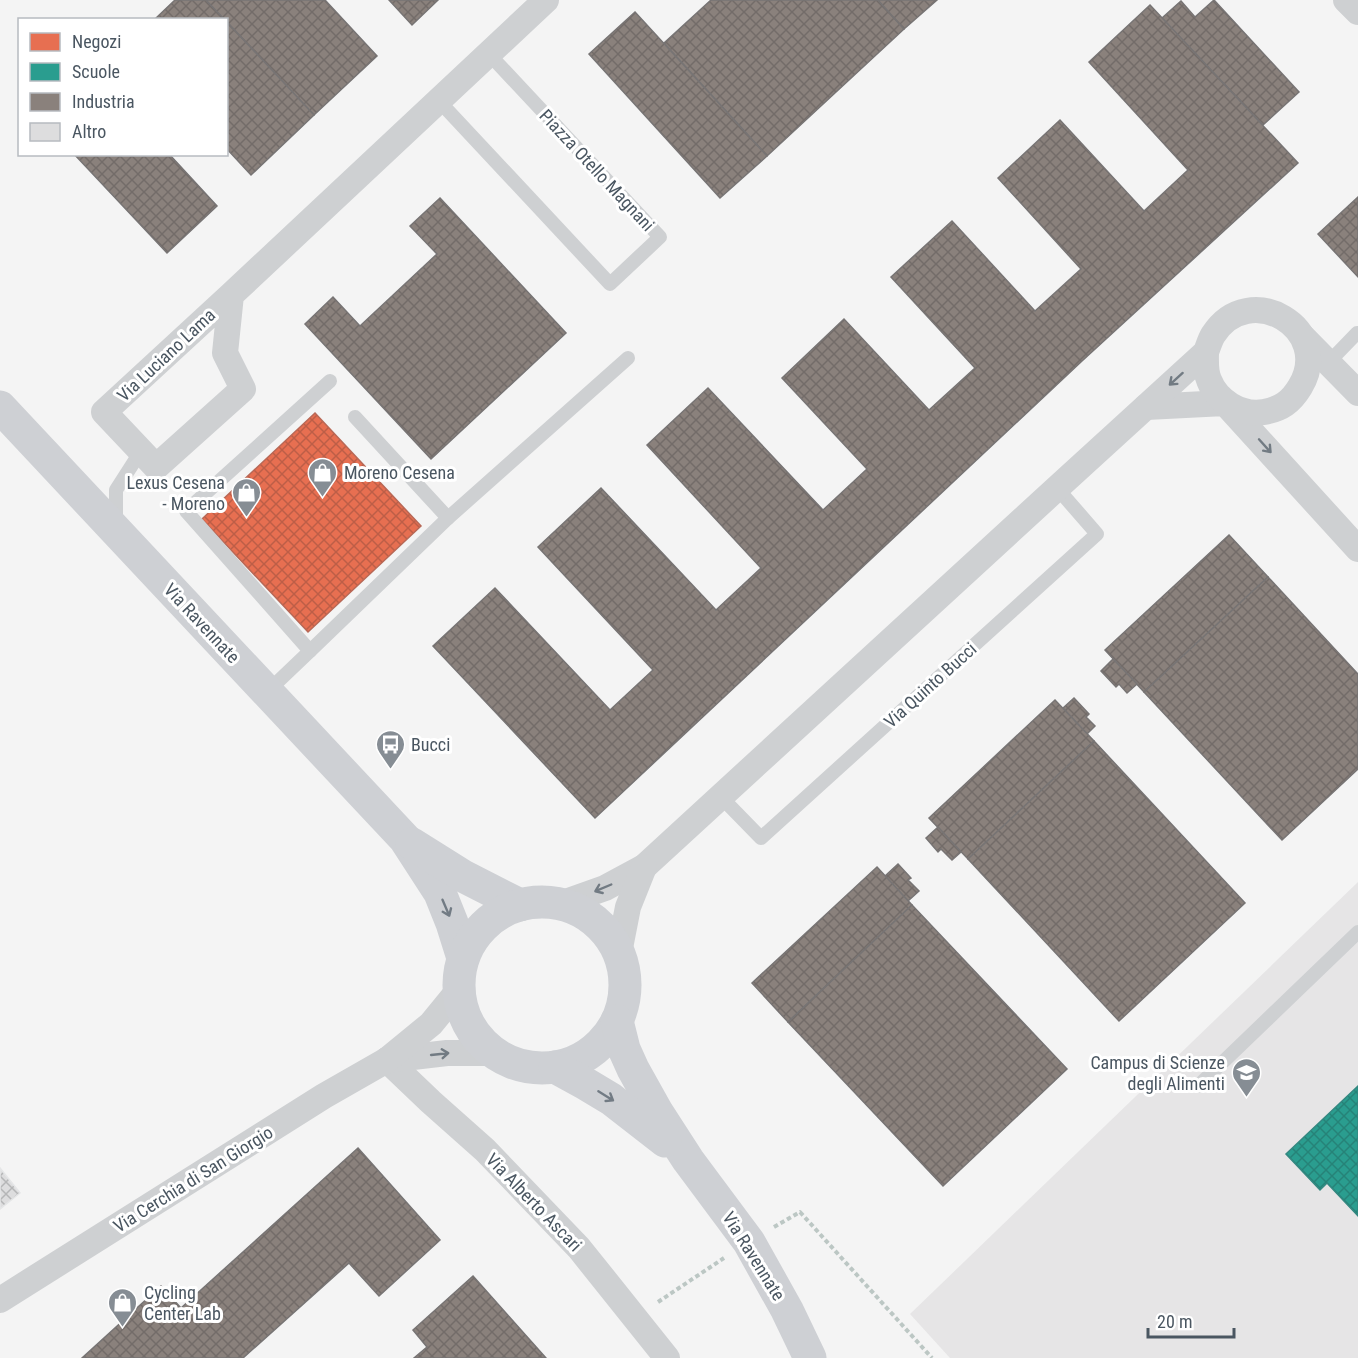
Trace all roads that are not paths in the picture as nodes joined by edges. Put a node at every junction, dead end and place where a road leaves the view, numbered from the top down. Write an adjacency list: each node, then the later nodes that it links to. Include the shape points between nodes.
1 (546, 0): 4 (street, Via Luciano Lama)
2 (1346, 0): 3 (street)
3 (1358, 12)
4 (489, 54): 5 (street, Via Luciano Lama); 5 (lane, Piazza Otello Magnani, via 660,237 610,284)
5 (439, 101): 6 (street, Via Luciano Lama)
6 (231, 296): 18 (street, Via Luciano Lama, via 104,412); 18 (street, Via Luciano Lama, via 225,353 243,388 156,467)
7 (1358, 335): 11 (lane)
8 (1303, 337): 9 (street, via 1291,322 1277,314 1243,311 1225,321 1212,336); 11 (street); 14 (street, via 1309,359 1307,376 1294,397 1277,409 1257,413)
9 (1206, 352): 14 (street, via 1208,379); 15 (street, one-way to 15)
10 (628, 358): 20 (lane)
11 (1328, 363): 13 (street)
12 (330, 381): 23 (lane, via 186,511)
13 (1358, 393)
14 (1225, 403): 15 (street); 22 (street, one-way to 22)
15 (1146, 406): 19 (street)
16 (0, 407): 21 (main road, Via Ravennate)
17 (355, 417): 20 (lane)
18 (141, 451): 21 (lane, via 116,490)
19 (1057, 488): 25 (street); 25 (lane, Via Quinto Bucci, via 1097,534 761,838)
20 (448, 518): 23 (lane)
21 (116, 531): 24 (main road, Via Ravennate)
22 (1358, 549)
23 (310, 651): 24 (lane)
24 (267, 692): 26 (main road, Via Ravennate)
25 (721, 797): 27 (street)
26 (405, 839): 28 (main road, Via Ravennate, via 463,876); 32 (main road, Via Ravennate, one-way to 32, via 440,893)
27 (644, 867): 29 (street, one-way to 29, via 606,888); 31 (street, via 628,906)
28 (520, 904): 29 (main road); 32 (main road, via 485,924)
29 (560, 904): 31 (main road, via 595,921)
30 (1358, 932): 38 (lane)
31 (619, 953): 34 (main road, via 624,999)
32 (463, 958): 33 (main road)
33 (458, 991): 35 (main road, via 464,1015 476,1036); 36 (street, Via Cerchia di San Giorgio, via 431,1024)
34 (616, 1021): 37 (main road, via 601,1043 580,1059); 39 (main road, Via Ravennate, via 633,1070)
35 (493, 1053): 36 (street, Via Cerchia di San Giorgio, one-way to 35, via 447,1053); 37 (main road, via 523,1066)
36 (387, 1060): 40 (street, Via Cerchia di San Giorgio); 41 (street, Via Alberto Ascari, via 485,1150 579,1248)
37 (555, 1068): 39 (main road, Via Ravennate, one-way to 39, via 611,1099)
38 (1198, 1086)
39 (688, 1160): 42 (main road, Via Ravennate, via 749,1242)
40 (0, 1300)
41 (667, 1358)
42 (810, 1358)

